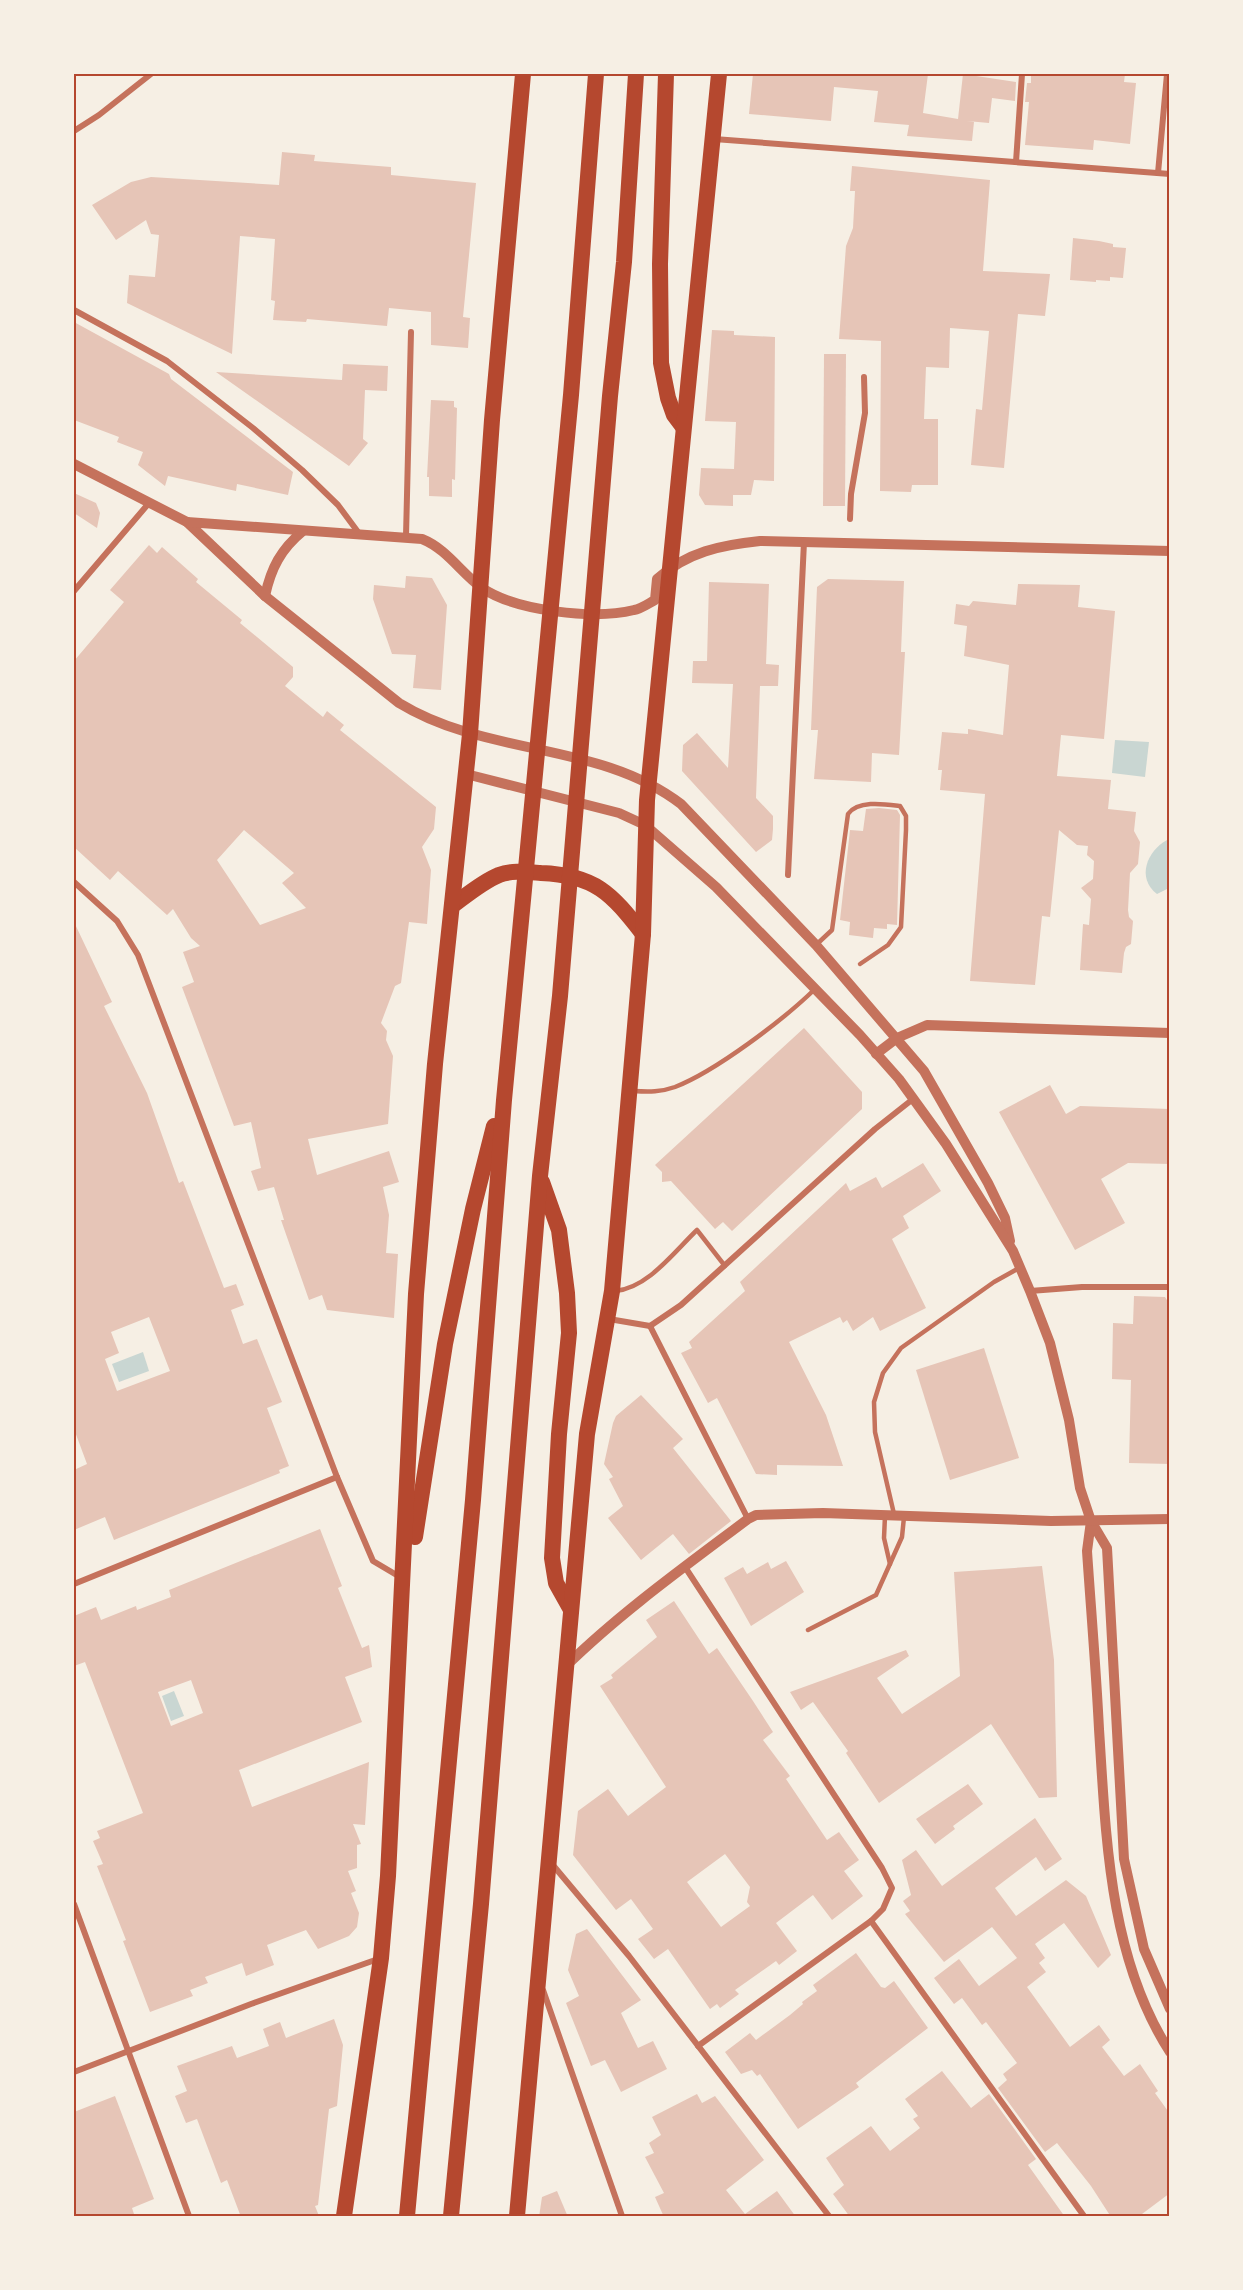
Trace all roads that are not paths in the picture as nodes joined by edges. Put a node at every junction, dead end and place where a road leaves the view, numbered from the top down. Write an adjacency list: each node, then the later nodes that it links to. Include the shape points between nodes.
1 (151, 74): 9 (street)
2 (523, 74): 28 (highway)
3 (596, 74): 47 (highway, via 571,394)
4 (636, 74): 48 (highway, via 624,262 560,996)
5 (666, 74): 17 (highway, via 661,363 668,398)
6 (719, 74): 10 (highway)
7 (1022, 74): 11 (street)
8 (1167, 74): 12 (street)
9 (74, 131)
10 (714, 139): 11 (street); 17 (highway)
11 (1016, 162): 12 (street)
12 (1158, 173): 13 (street)
13 (1170, 174)
14 (74, 310): 23 (street, via 167,361 253,428 338,505)
15 (411, 332): 24 (street)
16 (864, 377): 20 (street, via 865,413 850,494)
17 (683, 427): 27 (highway)
18 (74, 464): 19 (street)
19 (149, 503): 21 (street); 29 (street)
20 (850, 519)
21 (187, 522): 22 (street); 30 (street)
22 (303, 531): 23 (street); 30 (street, via 280,553)
23 (358, 532): 24 (street)
24 (406, 536): 28 (street, via 433,543)
25 (804, 542): 26 (street); 27 (street, via 729,544); 35 (street)
26 (1170, 551)
27 (672, 565): 28 (street, via 657,579 655,600 635,610 558,612 518,605); 33 (highway)
28 (480, 586): 31 (highway)
29 (74, 591)
30 (265, 596): 31 (street, via 399,703 423,718)
31 (470, 734): 32 (highway); 33 (street, via 602,763)
32 (466, 774): 34 (street, via 619,813); 37 (highway)
33 (649, 783): 34 (highway); 39 (street, via 681,804)
34 (645, 825): 38 (highway); 41 (street, via 716,887)
35 (788, 875)
36 (74, 882): 57 (street, via 117,921 138,955)
37 (452, 906): 38 (highway, via 502,874 566,874 579,876 604,891); 64 (highway, via 416,1294)
38 (643, 934): 45 (highway)
39 (816, 945): 40 (lane, via 832,930 848,814 862,804 900,806 906,816 901,927 888,945); 43 (street)
40 (860, 964)
41 (815, 989): 44 (street); 45 (lane, via 795,1009 688,1081 657,1092)
42 (1170, 1033): 43 (street, via 927,1025)
43 (897, 1038): 44 (street); 49 (street, via 924,1071 983,1173 1005,1218)
44 (876, 1054): 46 (street)
45 (629, 1090): 53 (highway)
46 (913, 1099): 49 (street); 50 (street)
47 (504, 1101): 67 (highway, via 481,1174 445,1344); 83 (highway, via 473,1500)
48 (540, 1176): 66 (highway, via 559,1230 567,1293 568,1333 552,1558 556,1584); 84 (highway, via 481,1904)
49 (1013, 1251): 51 (street)
50 (725, 1266): 53 (lane, via 697,1230 640,1283 628,1290); 56 (street)
51 (1020, 1268): 54 (street); 58 (lane, via 901,1348 883,1373 873,1402 875,1432)
52 (1170, 1287): 54 (street, via 1092,1286)
53 (612, 1291): 55 (highway)
54 (1030, 1291): 61 (street, via 1050,1343 1069,1420 1080,1488)
55 (608, 1319): 56 (street); 66 (highway, via 587,1434)
56 (650, 1326): 59 (street)
57 (337, 1477): 64 (street, via 373,1561); 65 (street)
58 (894, 1514): 59 (street, via 774,1513); 61 (street); 62 (lane, via 884,1538); 62 (lane, via 902,1537)
59 (748, 1519): 63 (street)
60 (1170, 1519): 61 (street)
61 (1091, 1521): 75 (street, via 1107,1548 1124,1859 1144,1949); 78 (street, via 1087,1551 1108,1852 1121,1931 1155,2029)
62 (890, 1566): 68 (lane, via 876,1595)
63 (685, 1567): 69 (street, via 585,1647); 72 (street, via 882,1868 892,1888 883,1910)
64 (404, 1580): 67 (highway)
65 (74, 1584)
66 (570, 1608): 69 (highway)
67 (402, 1626): 73 (highway)
68 (808, 1630)
69 (566, 1667): 70 (highway)
70 (550, 1861): 74 (highway); 76 (street)
71 (74, 1904): 77 (street)
72 (871, 1921): 76 (street); 89 (street)
73 (381, 1958): 77 (street); 82 (highway)
74 (540, 1980): 80 (highway); 87 (street)
75 (1170, 2009)
76 (698, 2046): 88 (street)
77 (129, 2051): 79 (street); 81 (street)
78 (1170, 2052)
79 (74, 2072)
80 (522, 2178): 85 (highway); 86 (highway)
81 (189, 2217)
82 (344, 2217)
83 (407, 2217)
84 (451, 2217)
85 (505, 2217)
86 (517, 2217)
87 (622, 2217)
88 (829, 2217)
89 (1084, 2217)

